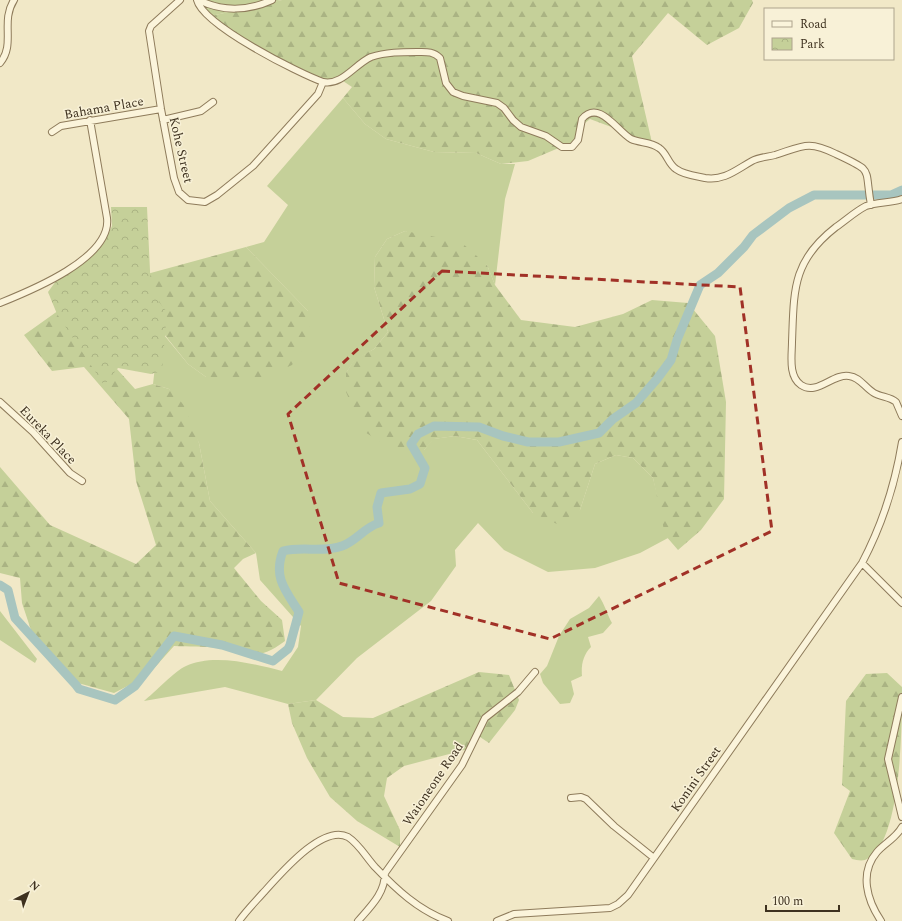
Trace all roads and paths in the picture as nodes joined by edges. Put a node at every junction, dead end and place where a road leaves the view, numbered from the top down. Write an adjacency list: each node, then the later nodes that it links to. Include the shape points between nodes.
1 (14, 0): 7 (street, via 6,15 7,49)
2 (180, 0): 10 (street, Kohe Street, via 151,26 150,31)
3 (198, 0): 5 (street); 6 (street, via 198,5)
4 (272, 0): 5 (street, via 241,9)
5 (219, 7): 6 (street, via 212,10)
6 (211, 17): 8 (street, via 247,44)
7 (0, 63)
8 (323, 82): 12 (street, Kohe Street, via 318,94 253,166 205,202 188,200 179,192); 15 (street, via 335,82 358,65 376,56 400,52 430,52 440,58 446,83 453,92 497,103 521,127 546,136 562,147 572,147 577,143 582,119 591,113 605,116 630,138 658,147 677,170 705,178 727,176 758,159 798,146 815,146 858,164 866,171)
9 (212, 102): 12 (street, via 201,111)
10 (161, 109): 11 (street, Bahama Place); 12 (street, Kohe Street)
11 (90, 120): 13 (street, Bahama Place, via 61,126); 16 (street, via 108,225 104,236 93,251 53,280)
12 (163, 120)
13 (52, 132)
14 (902, 199): 15 (street)
15 (871, 205): 18 (street, via 861,209 820,240 799,270 794,299 792,366 797,381 802,386 810,388 843,376 854,377 874,392 896,402)
16 (0, 303)
17 (0, 402): 20 (street, Eureka Place, via 34,432 70,473)
18 (902, 416)
19 (902, 442): 21 (street, Konini Street, via 880,527)
20 (82, 481)
21 (862, 564): 22 (street); 28 (street, Konini Street)
22 (902, 603)
23 (535, 672): 29 (street, Waioneone Road, via 518,692 484,718 462,765 385,873)
24 (902, 696): 26 (street, via 888,759)
25 (571, 798): 28 (street, via 582,796)
26 (902, 817)
27 (902, 827): 34 (street, via 878,851 870,864 866,884 872,908)
28 (654, 858): 33 (street, Konini Street, via 628,894 610,908 514,914)
29 (385, 878): 30 (street, via 410,900); 31 (street, via 350,838 341,835 331,837 294,859); 32 (street, Waioneone Road, via 379,896)
30 (443, 920)
31 (239, 921)
32 (358, 921)
33 (497, 921)
34 (881, 921)

